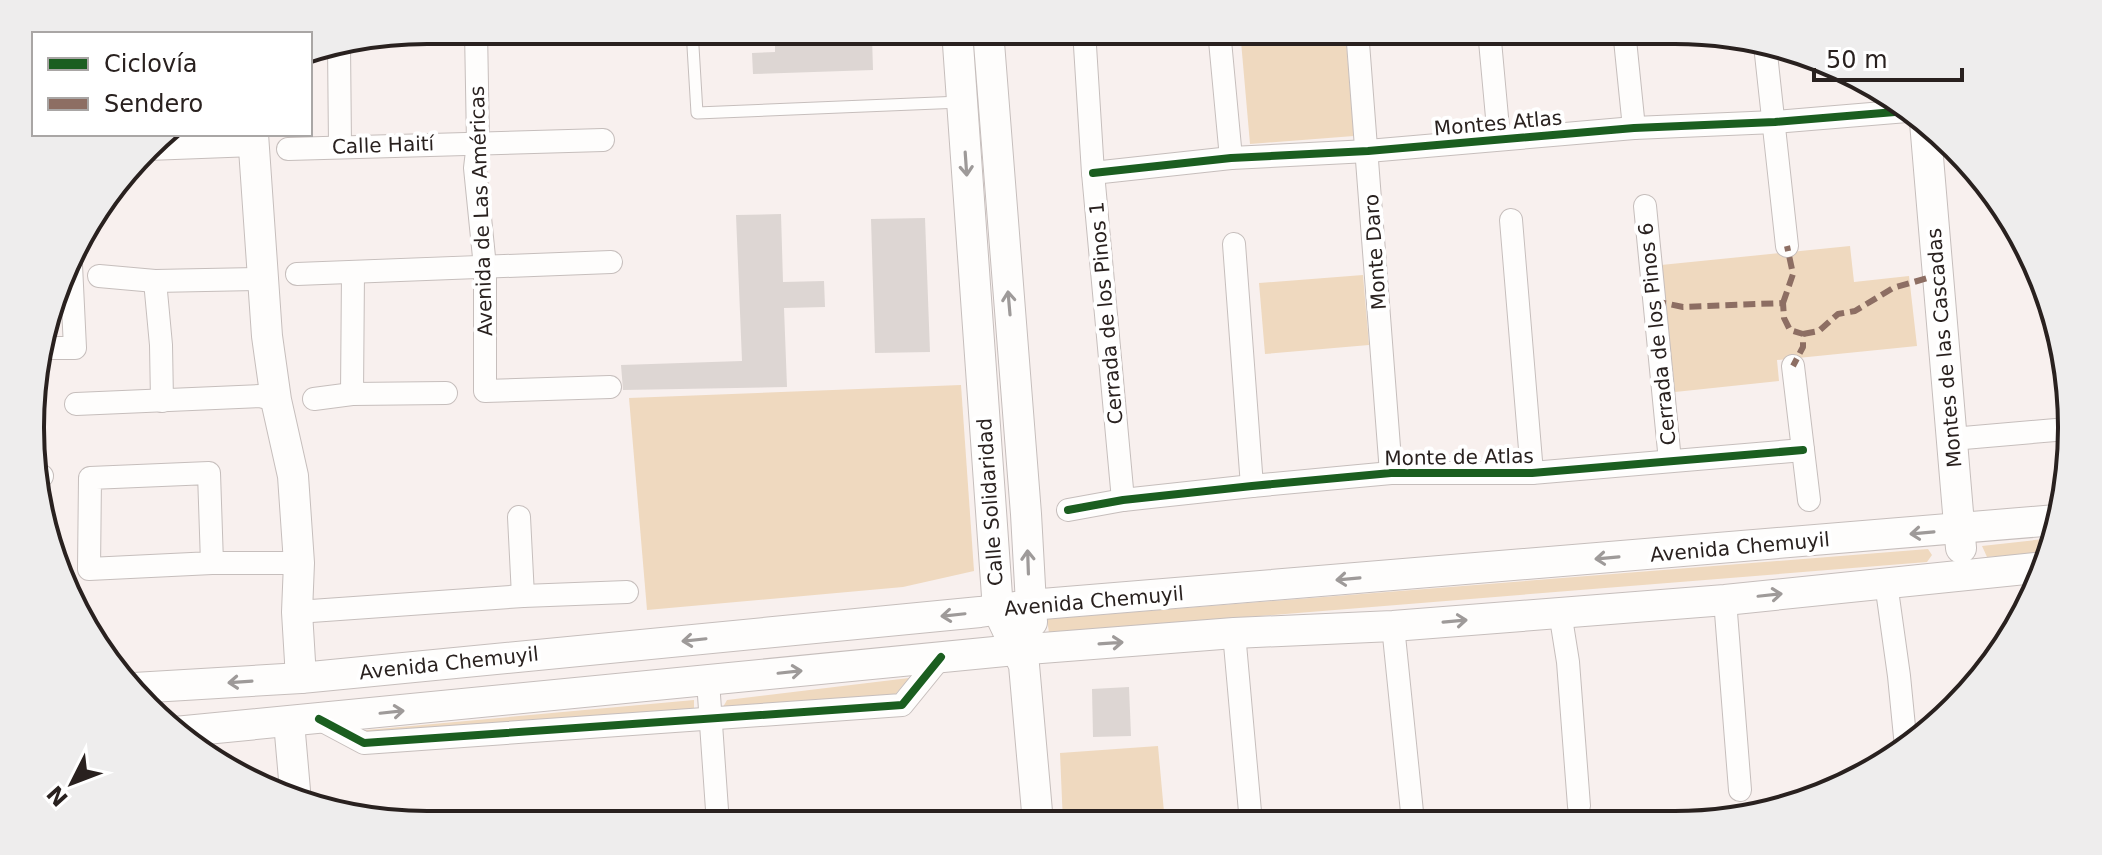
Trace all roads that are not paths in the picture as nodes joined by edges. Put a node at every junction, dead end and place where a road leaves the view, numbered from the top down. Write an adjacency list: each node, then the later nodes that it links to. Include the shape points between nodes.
1 (476, 44): 20 (street, Avenida de Las Américas)
2 (693, 44): 12 (lane, via 697,113)
3 (958, 44): 12 (main road, Calle Solidaridad)
4 (989, 44): 69 (main road, Calle Solidaridad, one-way to 4)
5 (1085, 44): 26 (street, Cerrada de los Pinos 1)
6 (1220, 44): 25 (street)
7 (1358, 44): 24 (street, Monte Daro)
8 (1490, 44): 17 (street)
9 (1625, 44): 15 (street)
10 (339, 54): 21 (street)
11 (1766, 55): 14 (street)
12 (962, 102): 70 (main road, Calle Solidaridad, one-way to 70)
13 (1893, 112): 14 (street, Montes Atlas)
14 (1775, 122): 15 (street, Montes Atlas); 30 (street)
15 (1634, 128): 17 (street, Montes Atlas)
16 (1926, 138): 49 (main road, Montes de las Cascadas)
17 (1499, 139): 24 (street, Montes Atlas)
18 (253, 140): 22 (street); 36 (main road)
19 (603, 140): 20 (street, Calle Haití)
20 (478, 143): 21 (street, Calle Haití); 32 (street, Avenida de Las Américas, via 475,168)
21 (340, 146): 23 (street, Calle Haití)
22 (166, 148)
23 (288, 149)
24 (1368, 151): 25 (street, Montes Atlas); 52 (street, Monte Daro)
25 (1231, 158): 26 (street, Montes Atlas)
26 (1093, 173): 55 (street, Cerrada de los Pinos 1)
27 (1645, 206): 51 (street, Cerrada de los Pinos 6)
28 (1511, 220): 53 (street)
29 (1234, 244): 54 (street)
30 (1787, 246)
31 (611, 262): 32 (street)
32 (485, 267): 33 (street); 41 (street, Avenida de Las Américas, via 485,391)
33 (353, 272): 34 (street); 43 (street)
34 (297, 274)
35 (99, 276): 37 (street)
36 (262, 279): 37 (street); 45 (main road)
37 (155, 281): 46 (street)
38 (72, 284): 39 (street, via 75,348)
39 (52, 348)
40 (1793, 366): 50 (street)
41 (610, 387)
42 (446, 393): 43 (street)
43 (352, 394): 44 (street)
44 (314, 399)
45 (276, 400): 46 (street, via 260,396); 62 (main road, via 293,476)
46 (162, 401): 47 (street)
47 (76, 404)
48 (2058, 430): 49 (street)
49 (1952, 439): 60 (main road, Montes de las Cascadas)
50 (1803, 450): 51 (street, Monte de Atlas); 56 (street)
51 (1670, 461): 53 (street, Monte de Atlas)
52 (1391, 473): 53 (street, Monte de Atlas); 54 (street, Monte de Atlas)
53 (1532, 473)
54 (1252, 486): 55 (street, Monte de Atlas)
55 (1123, 500): 57 (street, Monte de Atlas)
56 (1809, 500)
57 (1068, 510)
58 (519, 517): 67 (street)
59 (2046, 521): 60 (main road, Avenida Chemuyil)
60 (1960, 529): 64 (main road, Montes de las Cascadas); 69 (main road, Avenida Chemuyil, one-way to 69)
61 (212, 563): 61 (street, via 209,473 90,478 89,569); 62 (street)
62 (299, 563): 71 (main road)
63 (2031, 568): 64 (main road, Avenida Chemuyil)
64 (1964, 574): 65 (main road, Avenida Chemuyil)
65 (1886, 583): 68 (main road, Avenida Chemuyil, one-way to 65); 82 (street)
66 (627, 592): 67 (street)
67 (523, 596): 71 (street)
68 (1725, 600): 72 (main road, Avenida Chemuyil); 85 (street)
69 (1030, 605): 70 (main road, Avenida Chemuyil); 75 (main road, Calle Solidaridad)
70 (998, 610): 75 (main road, Calle Solidaridad); 77 (main road, Avenida Chemuyil, one-way to 77)
71 (297, 612): 77 (main road)
72 (1560, 612): 73 (main road, Avenida Chemuyil, one-way to 72); 86 (street)
73 (1393, 626): 74 (main road, Avenida Chemuyil); 90 (street)
74 (1234, 633): 75 (main road, Avenida Chemuyil, one-way to 74); 89 (street)
75 (1024, 655): 76 (main road, Avenida Chemuyil); 88 (main road)
76 (941, 657): 78 (main road, Avenida Chemuyil, one-way to 76); 81 (street, via 902,705)
77 (301, 678): 79 (main road, Avenida Chemuyil, one-way to 79)
78 (708, 681): 80 (main road, Avenida Chemuyil, one-way to 78); 81 (street)
79 (146, 687)
80 (304, 721): 81 (street, via 364,743); 83 (main road, Avenida Chemuyil); 84 (main road)
81 (709, 721): 87 (street)
82 (1905, 734)
83 (204, 738)
84 (297, 788)
85 (1740, 790)
86 (1579, 806)
87 (717, 811)
88 (1037, 811)
89 (1250, 811)
90 (1412, 811)

